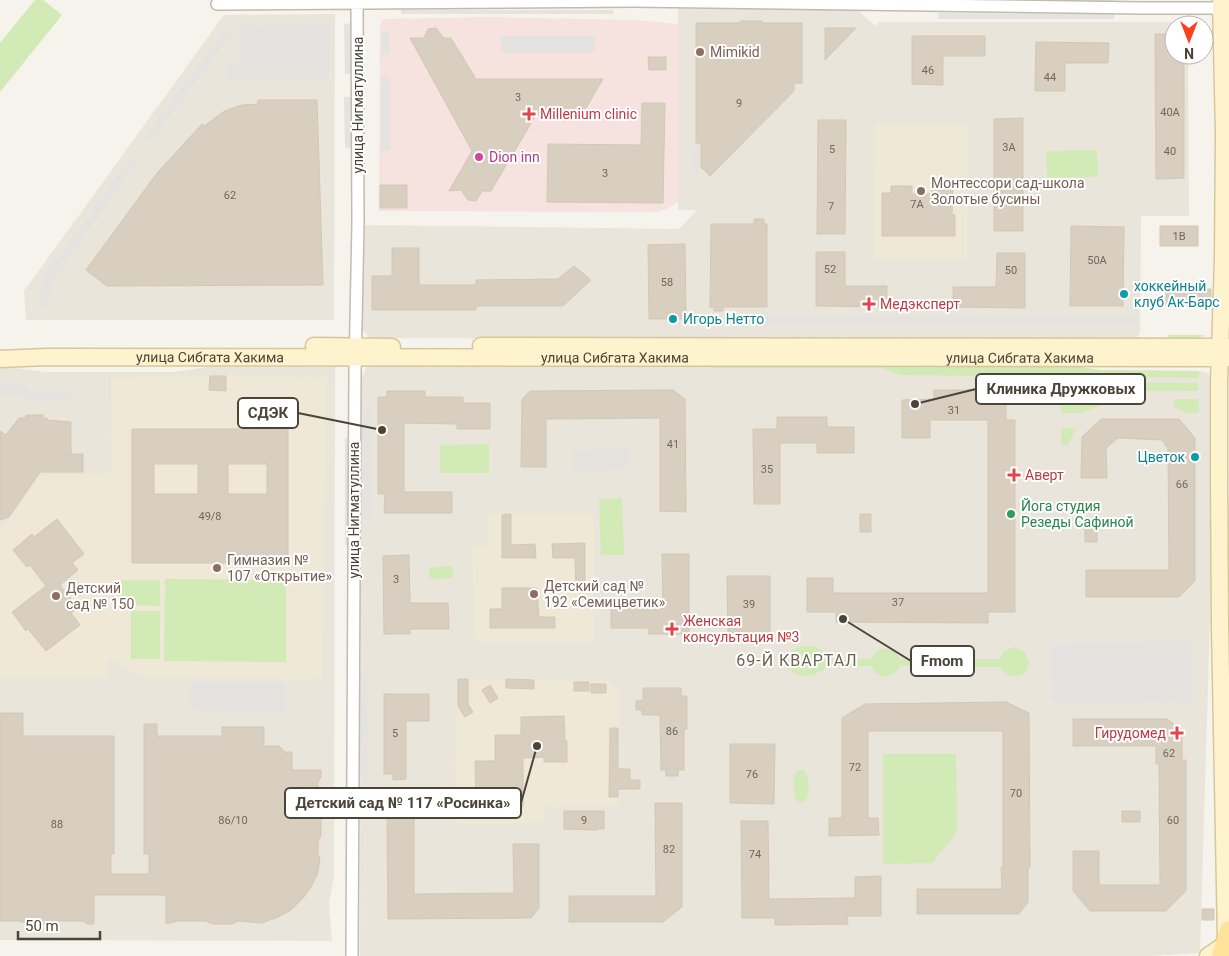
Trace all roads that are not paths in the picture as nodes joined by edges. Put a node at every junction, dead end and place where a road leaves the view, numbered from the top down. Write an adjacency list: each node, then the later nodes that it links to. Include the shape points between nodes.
1 (656, 1): 2 (street); 4 (street, via 1142,8)
2 (357, 3): 3 (street); 7 (street, улица Нигматуллина)
3 (217, 4)
4 (1221, 4): 5 (main road)
5 (1227, 137): 8 (main road)
6 (0, 348): 7 (main road, улица Сибгата Хакима)
7 (355, 351): 8 (main road, улица Сибгата Хакима); 9 (main road, улица Сибгата Хакима); 12 (street, улица Нигматуллина)
8 (1224, 353): 10 (main road)
9 (0, 359)
10 (1224, 586): 11 (main road)
11 (1221, 945)
12 (352, 956)

